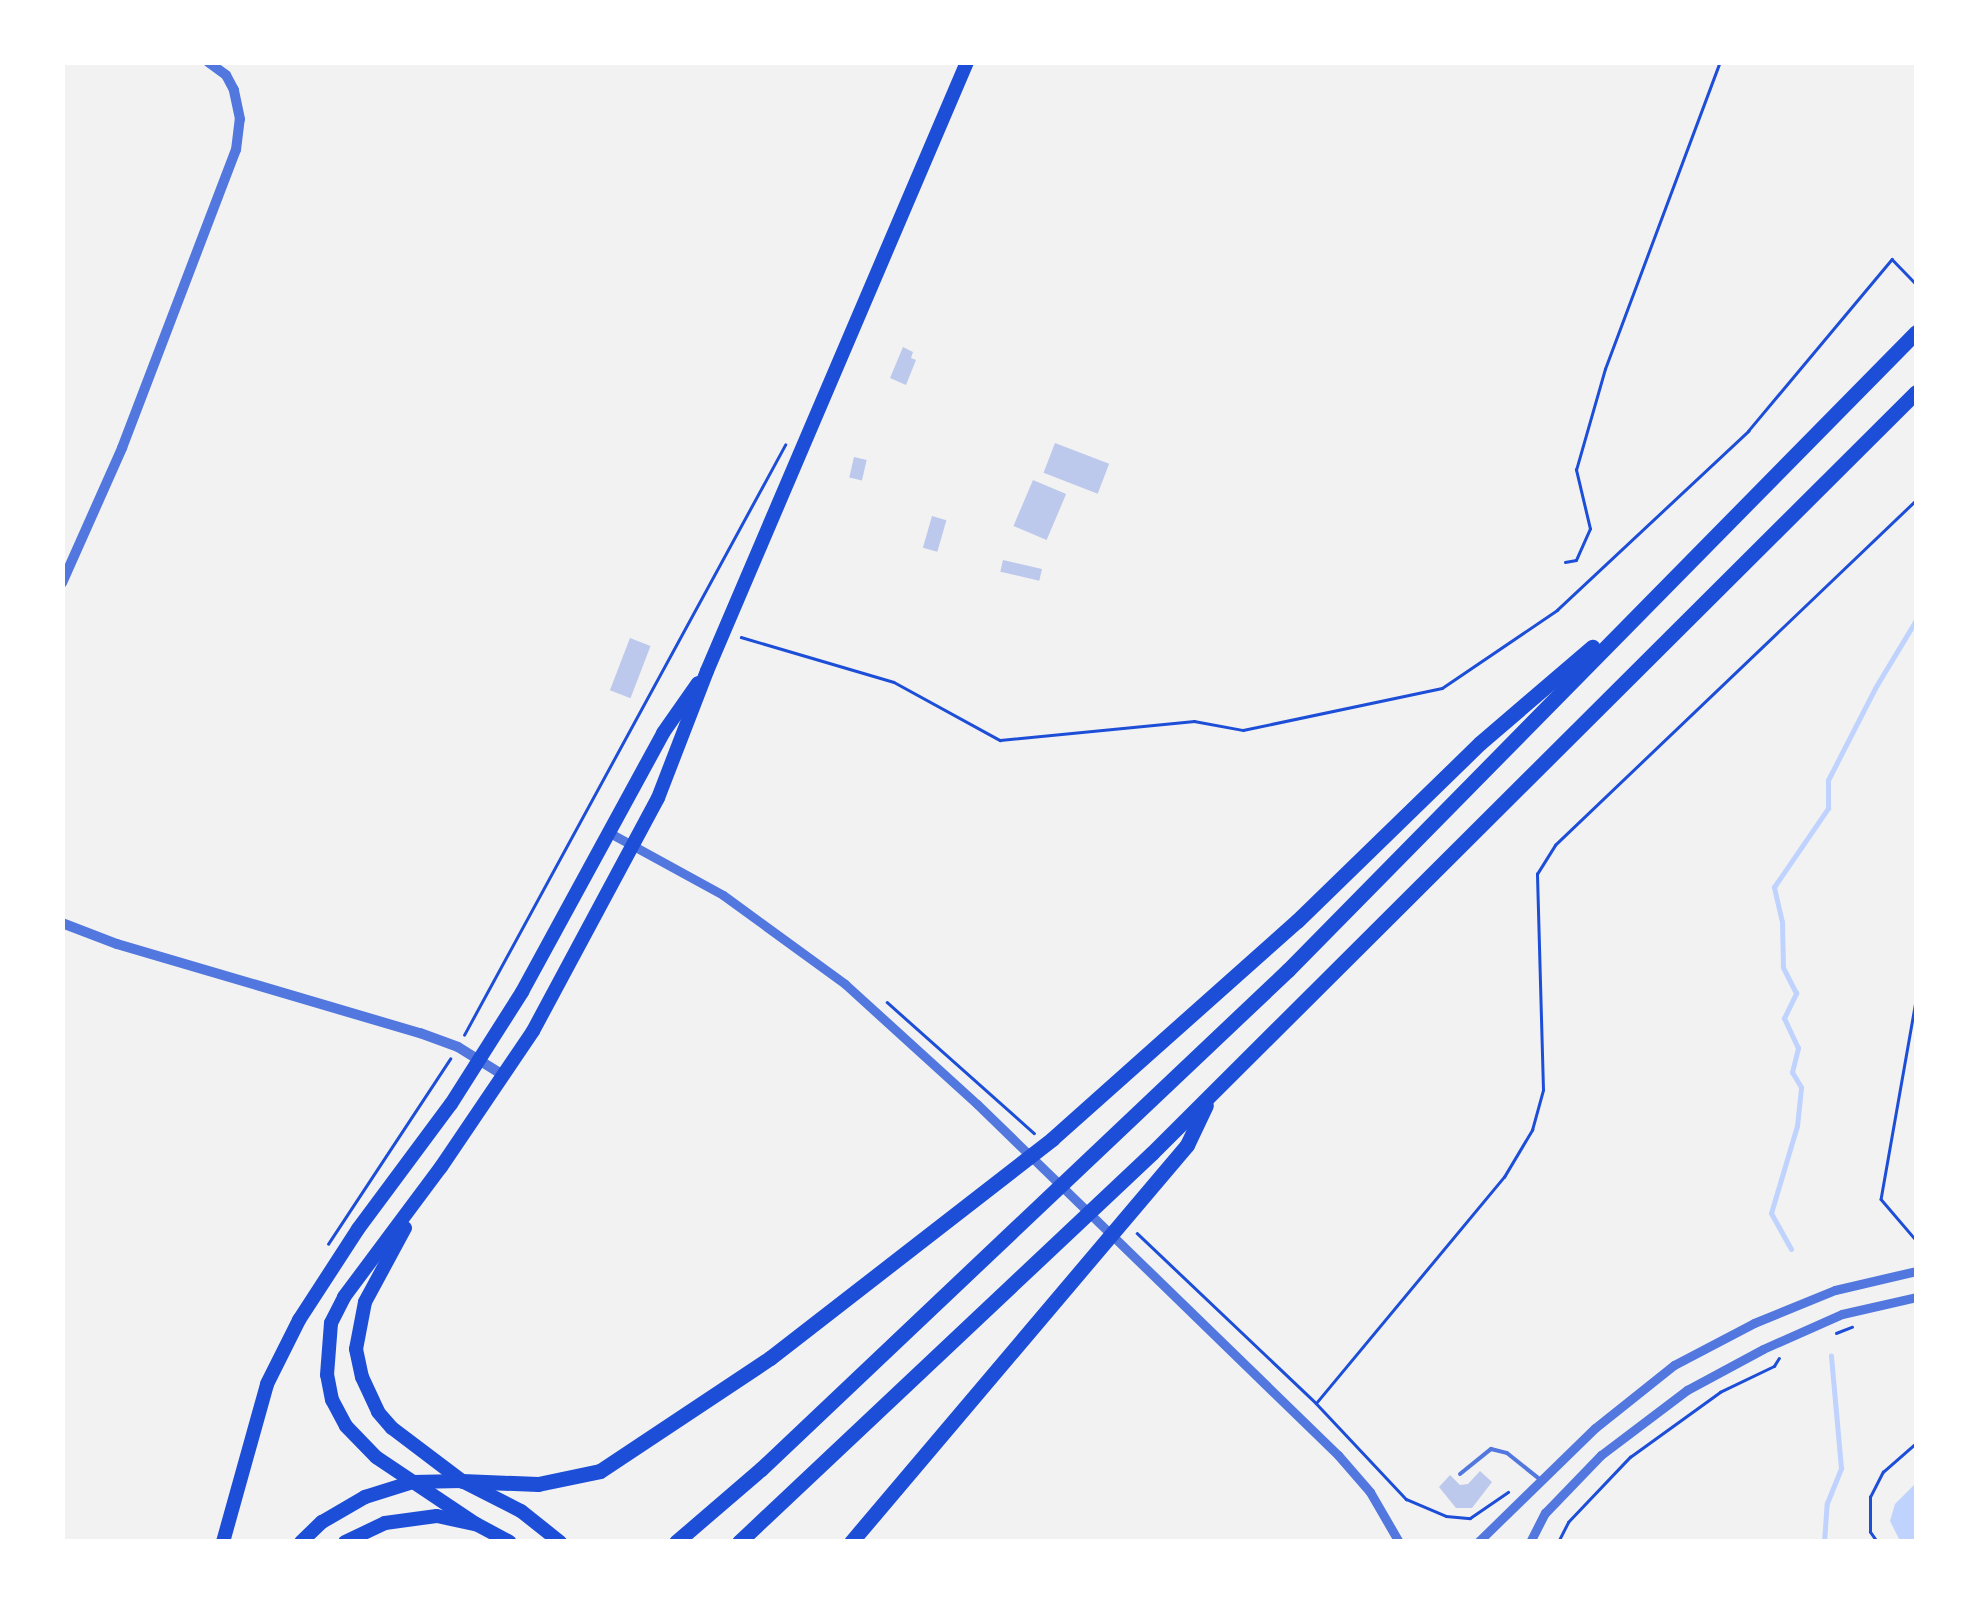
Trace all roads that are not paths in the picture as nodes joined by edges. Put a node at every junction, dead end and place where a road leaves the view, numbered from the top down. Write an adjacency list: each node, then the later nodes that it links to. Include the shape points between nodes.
1 (208, 62): 6 (street, via 234,90 240,119 236,150 122,448)
2 (967, 62): 7 (main road)
3 (1916, 332): 5 (highway)
4 (1916, 392): 13 (highway)
5 (1672, 579): 18 (highway, via 1480,743 1297,921 1052,1139 799,1337 600,1472 538,1484); 27 (highway, via 1288,970)
6 (62, 583)
7 (707, 671): 8 (main road, via 663,733); 9 (main road, via 684,741)
8 (608, 832): 9 (street); 11 (main road)
9 (630, 847): 12 (main road); 30 (street, via 723,895 846,984 1338,1455)
10 (62, 923): 11 (street, via 458,1047)
11 (480, 1060): 12 (street); 22 (main road, via 299,1320 267,1384)
12 (504, 1075): 14 (main road)
13 (1212, 1092): 28 (highway); 29 (highway, via 1187,1145)
14 (441, 1168): 18 (main road, via 365,1302 356,1349 378,1412); 20 (main road, via 344,1297 327,1350 332,1400 346,1426)
15 (1916, 1271): 19 (street, via 1835,1290 1674,1365)
16 (1916, 1297): 32 (street, via 1842,1314 1688,1390 1592,1464 1545,1514)
17 (1460, 1474): 19 (lane, via 1492,1449)
18 (462, 1481): 20 (main road); 26 (main road, via 521,1511)
19 (1542, 1481): 31 (street)
20 (413, 1482): 21 (main road); 23 (main road, via 339,1510)
21 (476, 1524): 24 (main road, via 410,1518); 25 (main road)
22 (223, 1542)
23 (302, 1542)
24 (345, 1542)
25 (510, 1542)
26 (560, 1542)
27 (676, 1542)
28 (740, 1542)
29 (851, 1542)
30 (1399, 1542)
31 (1478, 1542)
32 (1530, 1542)

